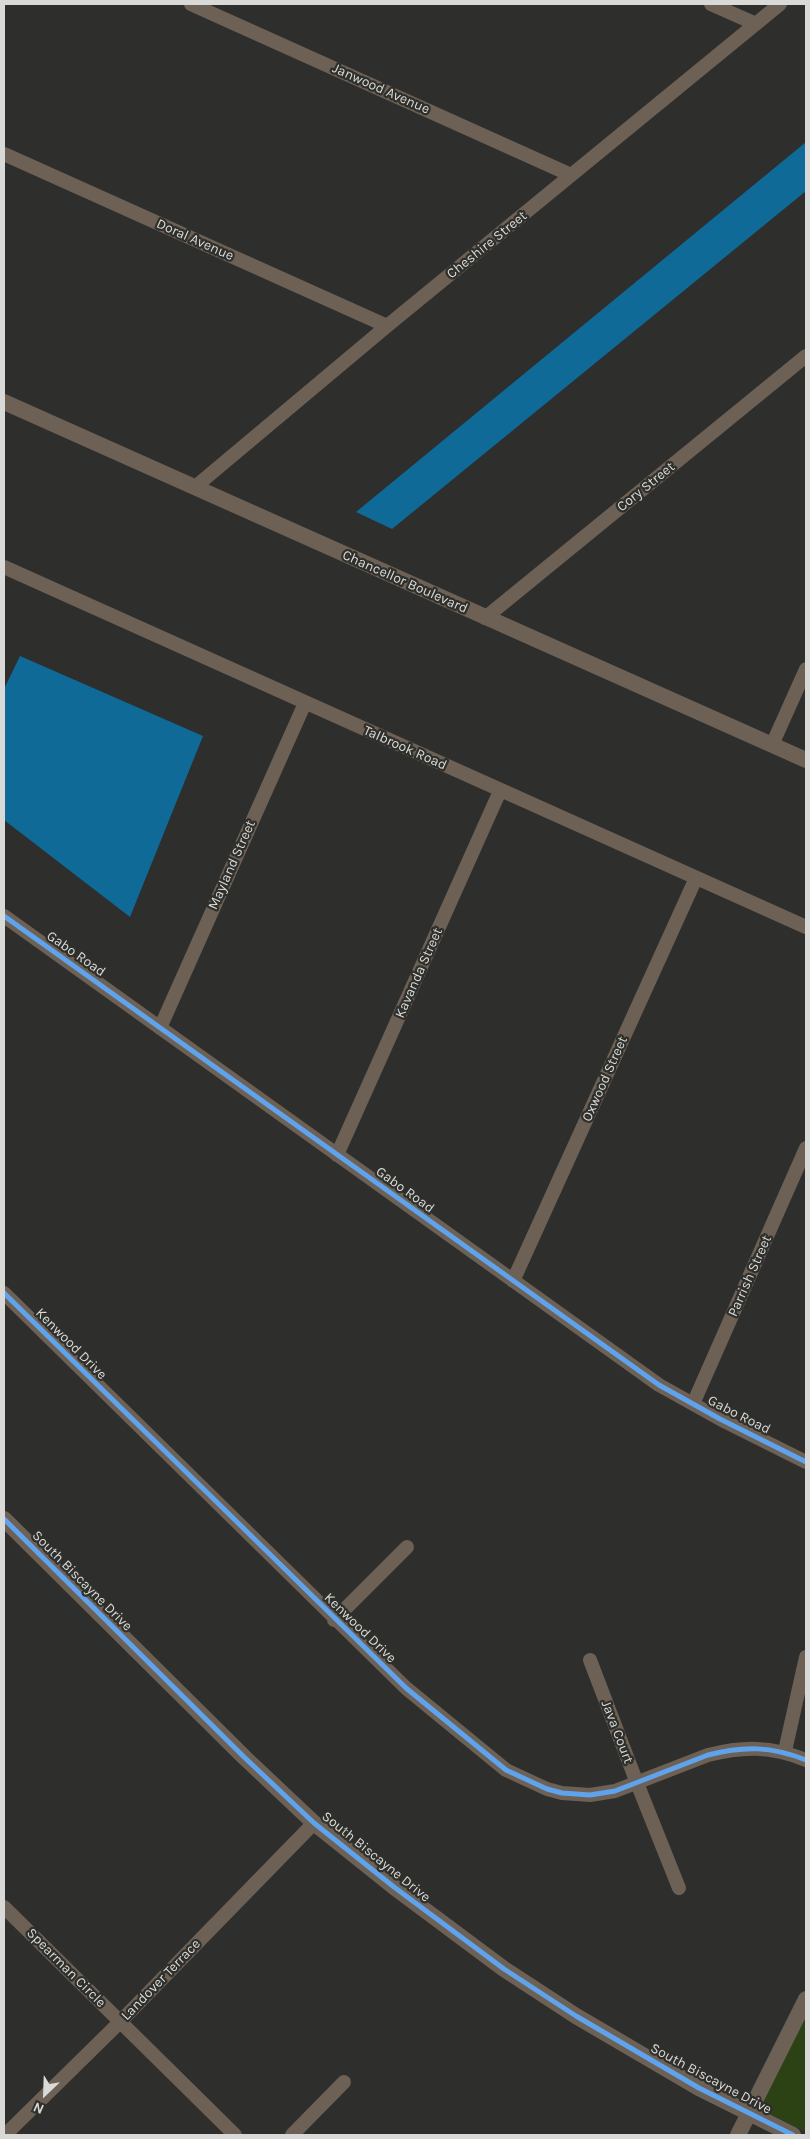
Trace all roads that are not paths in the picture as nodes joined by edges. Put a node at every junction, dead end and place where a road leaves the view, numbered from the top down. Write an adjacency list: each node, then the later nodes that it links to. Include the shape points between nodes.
1 (191, 4): 6 (street, Janwood Avenue)
2 (711, 4): 4 (street)
3 (780, 4): 4 (street, Cheshire Street)
4 (756, 24): 6 (street, Cheshire Street)
5 (4, 154): 7 (street, Doral Avenue)
6 (571, 175): 7 (street, Cheshire Street)
7 (387, 326): 10 (street, Cheshire Street)
8 (806, 356): 12 (street, Cory Street)
9 (4, 402): 10 (street, Chancellor Boulevard)
10 (194, 487): 12 (street, Chancellor Boulevard)
11 (4, 567): 14 (street, Talbrook Road)
12 (485, 618): 15 (street, Chancellor Boulevard)
13 (806, 669): 15 (street)
14 (305, 703): 17 (street, Talbrook Road); 21 (street, Mayland Street)
15 (772, 745): 16 (street, Chancellor Boulevard)
16 (806, 760)
17 (500, 791): 18 (street, Talbrook Road); 23 (street, Kavanda Street)
18 (696, 878): 20 (street, Talbrook Road); 24 (street, Oxwood Street)
19 (4, 916): 21 (street, Gabo Road)
20 (806, 927)
21 (160, 1028): 23 (street, Gabo Road)
22 (806, 1148): 26 (street, Parrish Street)
23 (337, 1155): 24 (street, Gabo Road)
24 (514, 1281): 26 (street, Gabo Road, via 659,1385)
25 (4, 1293): 30 (street, Kenwood Drive)
26 (693, 1404): 27 (street, Gabo Road)
27 (806, 1462)
28 (4, 1519): 36 (street, South Biscayne Drive)
29 (407, 1547): 30 (street)
30 (334, 1620): 35 (street, Kenwood Drive, via 406,1688 518,1777 547,1789 576,1795 603,1794)
31 (806, 1657): 33 (street)
32 (590, 1660): 35 (street, Java Court)
33 (785, 1751): 34 (street, Kenwood Drive); 35 (street, Kenwood Drive, via 761,1748 724,1751)
34 (806, 1760)
35 (637, 1783): 37 (street, Java Court)
36 (314, 1823): 40 (street, Landover Terrace); 42 (street, South Biscayne Drive, via 394,1887 520,1979 651,2061)
37 (679, 1888)
38 (4, 1906): 40 (street, Spearman Circle)
39 (806, 1999): 42 (street)
40 (120, 2022): 43 (street, Landover Terrace); 44 (street, Spearman Circle)
41 (344, 2082): 45 (street)
42 (748, 2113): 46 (street); 47 (street, South Biscayne Drive)
43 (5, 2135)
44 (235, 2135)
45 (292, 2135)
46 (738, 2135)
47 (793, 2135)

